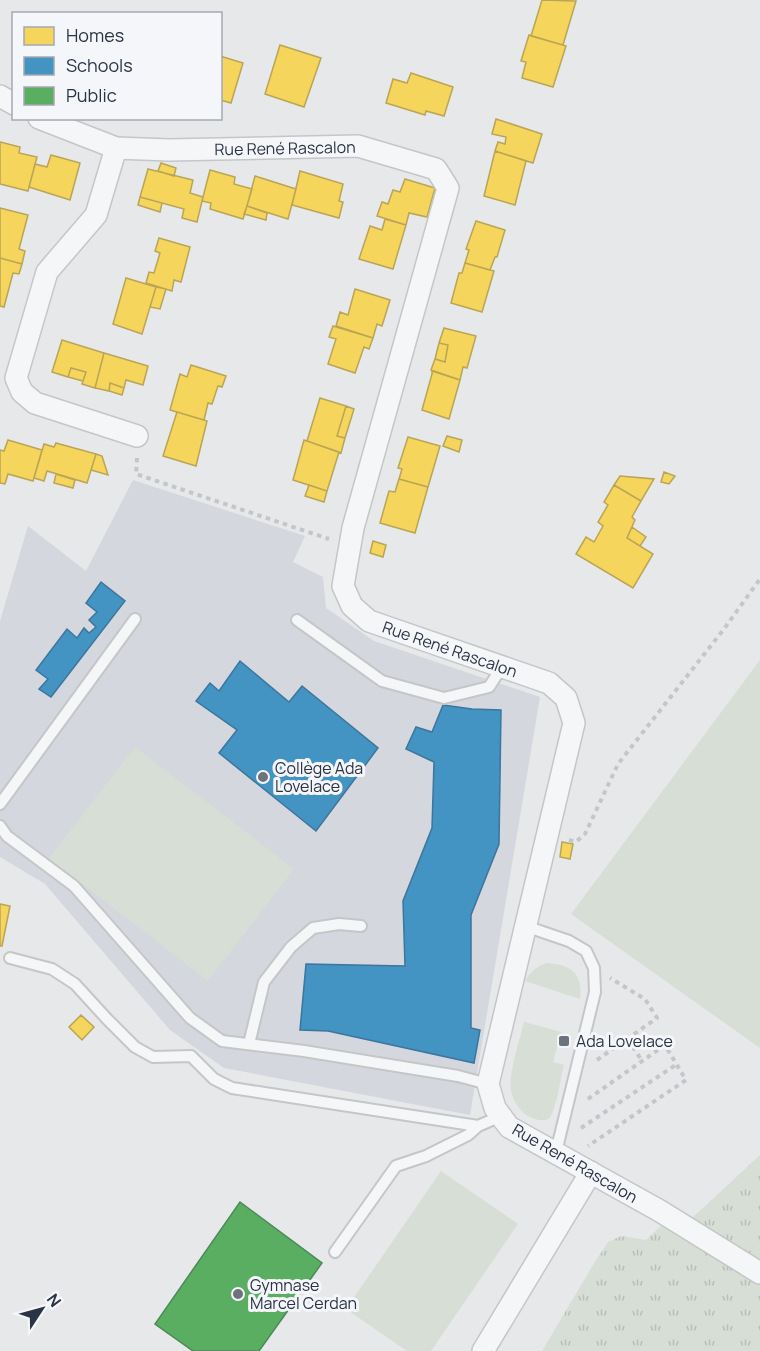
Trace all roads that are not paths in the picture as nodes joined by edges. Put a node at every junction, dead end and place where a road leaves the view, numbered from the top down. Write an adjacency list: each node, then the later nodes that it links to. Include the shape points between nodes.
1 (44, 120): 2 (street, Rue René Rascalon)
2 (116, 148): 3 (street, via 96,215 47,272 16,378 22,392 35,403); 6 (street, Rue René Rascalon, via 358,146 436,169 448,188 353,528 343,586 352,606 369,621)
3 (138, 436)
4 (135, 619): 7 (lane)
5 (297, 620): 6 (lane, via 382,681 444,698 489,687)
6 (502, 667): 10 (street, Rue René Rascalon, via 549,683 566,698 574,723)
7 (0, 804)
8 (0, 826): 12 (lane, via 7,836 74,886 189,1018 222,1041)
9 (361, 926): 12 (lane, via 313,928 291,947 264,982)
10 (525, 926): 13 (street, Rue René Rascalon); 16 (lane, via 586,951 594,968 595,992)
11 (10, 958): 15 (lane, via 52,969 75,984 135,1047 153,1057 191,1056 214,1079 232,1088)
12 (249, 1044): 13 (lane)
13 (488, 1084): 14 (street, Rue René Rascalon)
14 (501, 1116): 15 (lane); 16 (street, Rue René Rascalon, via 509,1127)
15 (478, 1126): 18 (lane, via 426,1156 396,1166)
16 (557, 1148): 17 (street, Rue René Rascalon)
17 (583, 1167): 19 (street, Rue René Rascalon); 20 (street)
18 (335, 1252)
19 (760, 1273)
20 (483, 1351)

